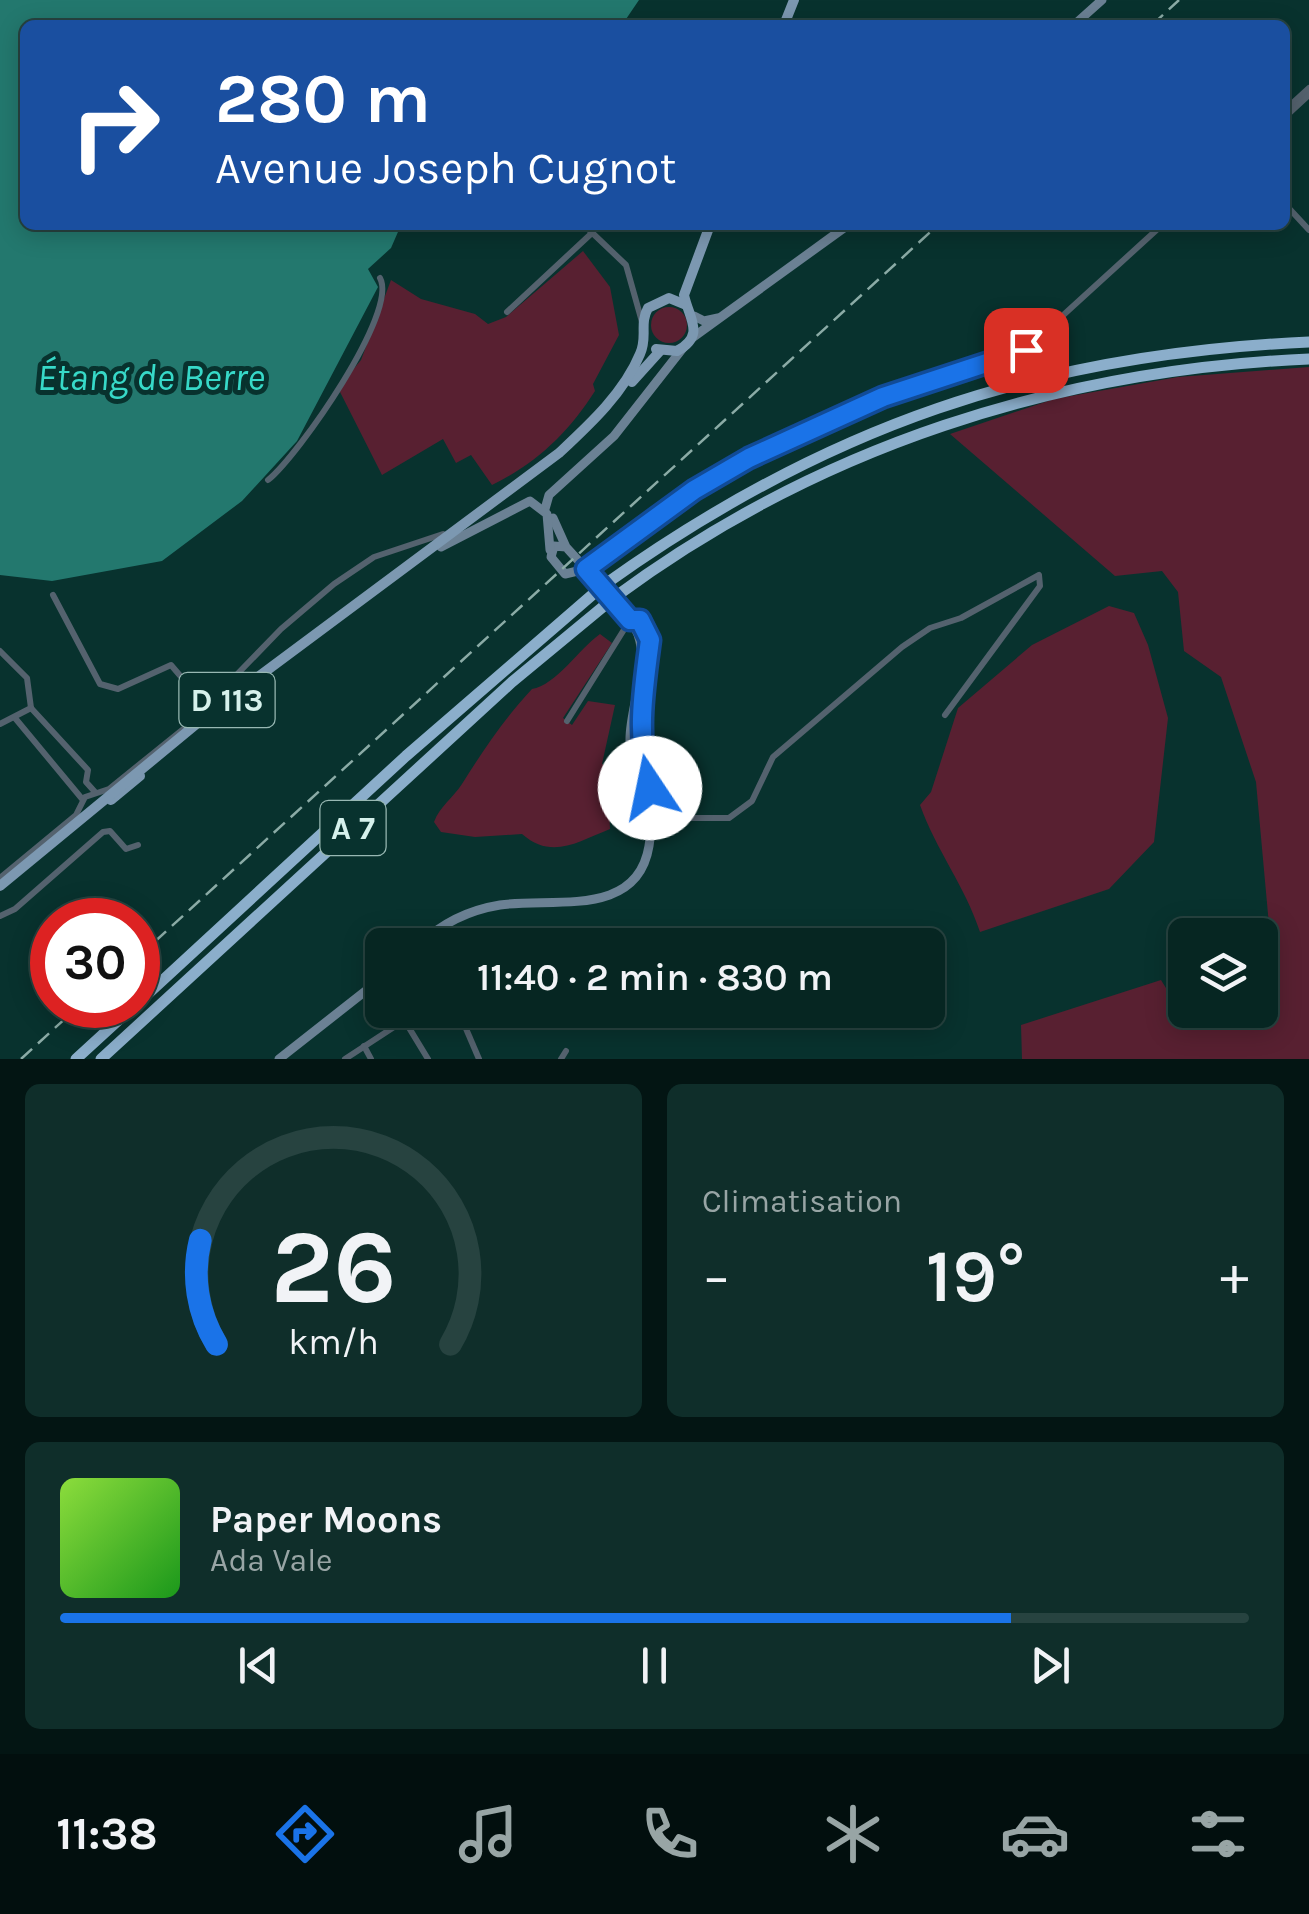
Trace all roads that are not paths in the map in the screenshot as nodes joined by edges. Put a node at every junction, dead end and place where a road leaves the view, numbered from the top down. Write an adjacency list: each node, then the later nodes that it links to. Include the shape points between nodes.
1 (1102, 0): 2 (main road)
2 (1080, 20)
3 (1309, 92): 4 (street)
4 (1290, 109)
5 (1290, 209): 12 (street)
6 (590, 230): 13 (street)
7 (704, 230): 16 (main road)
8 (705, 230): 17 (main road)
9 (828, 230): 14 (street)
10 (842, 230): 14 (main road)
11 (1157, 230): 36 (street, via 1026,350 883,397 749,458)
12 (1309, 230)
13 (593, 232): 18 (street, via 626,266); 21 (street)
14 (832, 238): 19 (main road)
15 (380, 278): 29 (street, via 384,294 364,349)
16 (669, 298): 17 (main road); 20 (main road)
17 (686, 305): 22 (main road)
18 (635, 306): 20 (street); 23 (street)
19 (738, 307): 22 (main road, via 709,321); 24 (main road)
20 (648, 308): 23 (main road)
21 (508, 312)
22 (694, 316): 24 (main road)
23 (642, 322): 25 (main road)
24 (692, 338): 27 (main road)
25 (646, 339): 27 (main road); 32 (main road, D 113, via 629,375 593,420)
26 (1309, 342): 55 (highway, A 7, via 1109,362 963,398 804,461 724,504 601,587 500,672)
27 (668, 355): 30 (main road, via 614,436); 34 (main road, D 113, via 566,454)
28 (1309, 360): 63 (highway, A 7, via 1106,380 958,419 826,470 693,543 512,682)
29 (268, 480)
30 (553, 491): 31 (main road); 33 (main road, via 550,509)
31 (545, 509): 34 (main road, via 522,502); 35 (main road)
32 (462, 524): 40 (street, via 374,557 334,584); 51 (main road, D 113, via 211,712)
33 (566, 546): 35 (main road); 36 (main road)
34 (441, 548): 52 (main road, D 113, via 214,717)
35 (550, 550): 36 (main road, via 565,574)
36 (586, 569): 38 (main road)
37 (53, 595): 40 (street, via 100,684 118,689 171,665)
38 (630, 620): 42 (street, via 640,620 650,640 640,724 645,772 660,805 685,818 729,818 741,811 773,758 902,647 1039,575 1040,586); 44 (street); 54 (main road, via 641,654 630,746 650,831 644,865 619,892 600,900 483,908)
39 (0, 651): 41 (street, via 27,678)
40 (206, 706): 47 (street, via 109,788)
41 (31, 708): 43 (street); 46 (street, via 88,770)
42 (945, 715)
43 (15, 718): 45 (street); 48 (street)
44 (567, 721)
45 (0, 724)
46 (86, 782): 47 (street); 48 (street)
47 (95, 792): 48 (street)
48 (81, 796): 50 (street, via 76,815)
49 (138, 845): 53 (street, via 126,849 103,832)
50 (0, 878)
51 (0, 886)
52 (0, 896)
53 (0, 916)
54 (440, 928)
55 (160, 982)
56 (365, 991): 64 (main road)
57 (110, 1028): 62 (highway, A 7)
58 (387, 1028): 61 (street)
59 (409, 1028): 67 (street)
60 (465, 1028): 68 (street)
61 (364, 1046): 65 (street); 66 (street)
62 (76, 1059)
63 (101, 1059)
64 (279, 1059)
65 (345, 1059)
66 (370, 1059)
67 (428, 1059)
68 (478, 1059)

